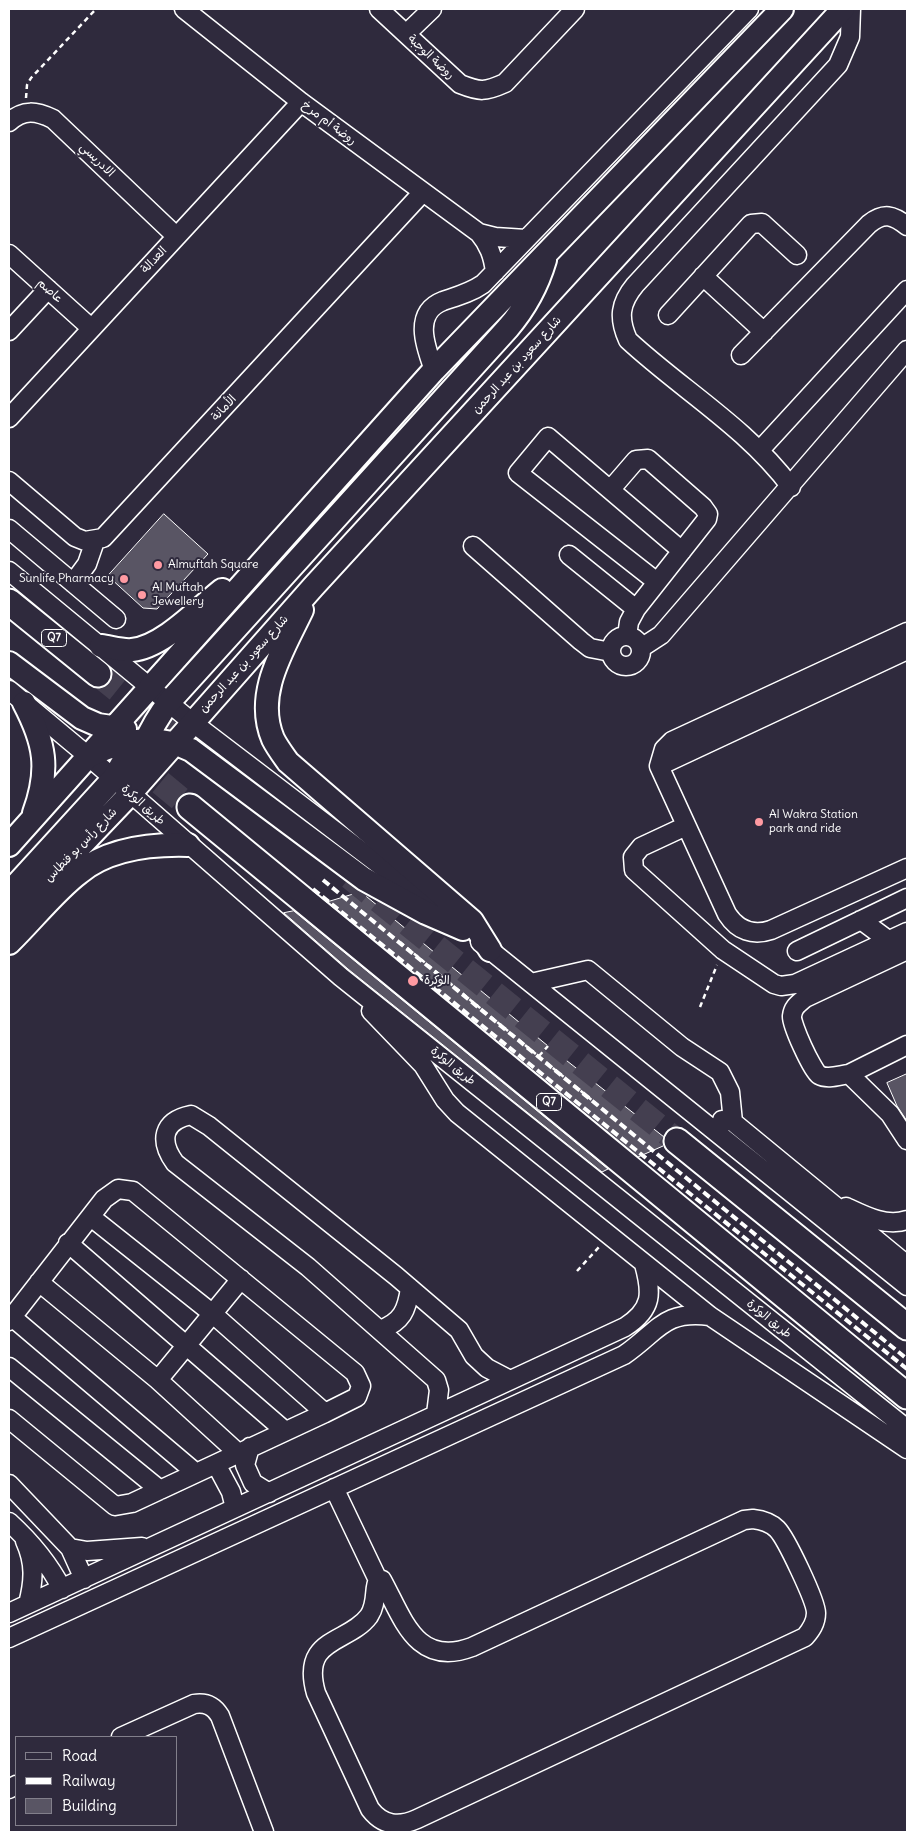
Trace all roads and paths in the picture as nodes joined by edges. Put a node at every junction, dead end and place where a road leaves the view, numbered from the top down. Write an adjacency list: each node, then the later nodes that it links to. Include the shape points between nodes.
1 (96, 9): 12 (path, via 31,78 25,92)
2 (184, 9): 11 (street, روضة أم مرخ)
3 (379, 9): 10 (street, روضة الوجبة)
4 (432, 9): 10 (street)
5 (575, 9): 10 (street, روضة الوجبة, via 505,84 490,90 477,91 460,84)
6 (749, 9): 18 (street)
7 (782, 9): 20 (main road)
8 (843, 9): 47 (main road, شارع سعود بن عبد الرحمن)
9 (851, 9): 34 (street, via 850,37 838,65 635,285 626,296 621,311 622,326 628,340)
10 (406, 34)
11 (301, 102): 14 (street, روضة أم مرخ); 17 (street, العدالة)
12 (27, 112): 13 (street); 17 (street, الادريسي, via 53,118)
13 (9, 122)
14 (423, 192): 16 (street, روضة أم مرخ); 40 (street, الأمانة, via 110,532)
15 (907, 226): 29 (street, via 895,216 877,217)
16 (479, 233): 18 (street, روضة أم مرخ); 22 (street, روضة أم مرخ, via 488,244)
17 (176, 236): 27 (street, العدالة)
18 (526, 239): 22 (street)
19 (9, 254): 24 (street, عاصم)
20 (546, 254): 32 (main road); 61 (main road, via 535,290 508,328)
21 (797, 255): 23 (street, via 756,222)
22 (495, 272): 32 (street, via 474,291 442,302 425,320 424,338)
23 (702, 276): 26 (street); 29 (street)
24 (48, 289): 27 (street, عاصم); 28 (street)
25 (907, 290): 34 (street)
26 (668, 315)
27 (91, 328): 33 (street, العدالة)
28 (9, 332)
29 (764, 332): 31 (street)
30 (907, 350): 36 (street)
31 (741, 355)
32 (434, 370): 39 (main road)
33 (9, 418)
34 (760, 450): 36 (street)
35 (10, 486): 40 (street, via 75,537)
36 (791, 487): 54 (street, via 660,635)
37 (611, 489): 42 (street); 42 (street, via 636,460 648,459 703,506 707,519); 45 (street, via 548,437 518,473)
38 (9, 529): 46 (street)
39 (283, 540): 53 (main road, via 158,640 130,650); 59 (main road)
40 (95, 541): 46 (street, via 88,564)
41 (473, 546): 56 (street, via 590,648)
42 (682, 551): 45 (street)
43 (569, 555): 49 (street)
44 (9, 571): 53 (street)
45 (658, 582): 49 (street)
46 (73, 583): 50 (street)
47 (313, 587): 62 (main road, شارع سعود بن عبد الرحمن); 85 (main road, via 268,686 266,713 273,740 288,762 472,921)
48 (9, 602): 58 (highway, Q7)
49 (636, 609): 52 (street, via 629,622)
50 (116, 619)
51 (907, 632): 67 (street, via 672,741 664,749)
52 (627, 636): 54 (street, via 636,640); 56 (street, via 617,639)
53 (100, 646): 59 (street)
54 (640, 648): 56 (street, via 638,659 630,665 620,664)
55 (907, 650): 67 (street)
56 (611, 652)
57 (9, 663): 63 (main road, via 82,718)
58 (98, 674)
59 (150, 686): 61 (street); 63 (main road); 64 (main road)
60 (16, 696): 66 (street, طريق الوكرة); 71 (main road, via 38,730 44,760 42,791)
61 (169, 702): 62 (street); 64 (main road)
62 (192, 722): 64 (main road); 65 (main road, شارع رأس بو فنطاس); 80 (street)
63 (113, 728): 64 (main road); 66 (main road)
64 (143, 734): 65 (main road); 66 (main road); 68 (main road); 69 (main road)
65 (175, 742): 69 (main road, شارع رأس بو فنطاس); 80 (main road, via 191,750 364,879 426,913)
66 (88, 756): 68 (street, طريق الوكرة); 71 (main road)
67 (659, 766): 72 (street)
68 (114, 778): 69 (street, طريق الوكرة); 76 (main road)
69 (130, 794): 74 (street, طريق الوكرة); 79 (main road, شارع رأس بو فنطاس)
70 (190, 807): 122 (highway, Q7)
71 (31, 821): 73 (main road)
72 (686, 826): 75 (street, via 727,914 738,927 754,933 772,930); 86 (street, via 636,851 634,870)
73 (9, 845)
74 (188, 845): 84 (main road, via 138,849 90,865); 89 (street, طريق الوكرة)
75 (907, 868)
76 (9, 893)
77 (907, 898): 78 (street)
78 (862, 920): 82 (street); 88 (street)
79 (9, 921)
80 (463, 928): 85 (street)
81 (907, 932): 82 (street)
82 (888, 940): 86 (street, via 788,986 774,984)
83 (400, 942): 94 (path)
84 (9, 943)
85 (490, 950): 90 (street)
86 (723, 950): 91 (path)
87 (907, 950): 95 (street, via 805,998 794,1007 791,1018 812,1067 826,1078)
88 (797, 951)
89 (341, 977): 104 (street, via 423,1065 457,1113); 126 (street, طريق الوكرة)
90 (531, 983): 97 (street); 98 (street, via 588,970 682,1047 720,1072 730,1092)
91 (700, 1007)
92 (907, 1045): 95 (street)
93 (548, 1046): 94 (path)
94 (539, 1056): 96 (path)
95 (849, 1074): 99 (street, via 890,1114)
96 (599, 1106)
97 (694, 1114): 98 (street); 111 (street)
98 (733, 1122): 101 (street)
99 (907, 1140)
100 (677, 1141): 116 (highway)
101 (820, 1194): 103 (street, via 871,1219 887,1222); 107 (street)
102 (91, 1218): 105 (street); 109 (street, via 104,1199 118,1189 133,1190); 113 (street)
103 (907, 1220)
104 (609, 1236): 106 (street); 108 (path)
105 (68, 1243): 110 (street); 118 (street)
106 (644, 1264): 114 (street); 121 (street, via 650,1287 649,1298 635,1321)
107 (907, 1265)
108 (577, 1271)
109 (241, 1280): 113 (street); 123 (street, via 355,1373 361,1386 357,1397)
110 (39, 1282): 115 (street); 120 (street)
111 (907, 1286)
112 (410, 1288): 117 (street, via 403,1316 392,1326); 117 (street, via 209,1126 191,1116 178,1118 169,1127 164,1141 175,1163 308,1267); 121 (street, via 459,1330 474,1356 487,1368)
113 (213, 1314): 118 (street); 123 (street)
114 (710, 1316): 128 (street); 133 (street, via 687,1314 674,1317 624,1355)
115 (10, 1319): 131 (street)
116 (907, 1327)
117 (380, 1330): 124 (street, via 436,1380 439,1390)
118 (187, 1346): 120 (street); 127 (street)
119 (9, 1367): 134 (street)
120 (158, 1380): 129 (street)
121 (510, 1380): 124 (street)
122 (907, 1396)
123 (325, 1412): 127 (street)
124 (436, 1414): 135 (street)
125 (9, 1418): 134 (street, via 115,1506 132,1503)
126 (907, 1429)
127 (285, 1431): 129 (street)
128 (907, 1449)
129 (244, 1450): 130 (street); 135 (street, via 245,1465 253,1483)
130 (216, 1464): 131 (street); 136 (street)
131 (196, 1473): 134 (street)
132 (9, 1484): 140 (street)
133 (334, 1488): 142 (street); 146 (street)
134 (160, 1490)
135 (269, 1492): 136 (street)
136 (235, 1508): 139 (street)
137 (9, 1522): 138 (street)
138 (22, 1534): 143 (street, via 51,1568); 144 (street, via 32,1556 34,1580)
139 (152, 1546): 140 (street, via 87,1551); 141 (street)
140 (70, 1548): 141 (street)
141 (84, 1578): 143 (street)
142 (378, 1580): 142 (street, via 376,1600 370,1614 360,1625 325,1646 316,1660 313,1677 316,1693 370,1809 379,1819 391,1824 417,1820 800,1641 813,1627 816,1614 811,1596 781,1533 761,1520 744,1520 472,1647 455,1652 438,1651 415,1638 404,1624 382,1580)
143 (57, 1591): 144 (street); 146 (street)
144 (28, 1604): 145 (street)
145 (9, 1613)
146 (63, 1613): 147 (street)
147 (9, 1638)
148 (123, 1736): 149 (street, via 194,1704 212,1706 220,1716)
149 (264, 1832)

